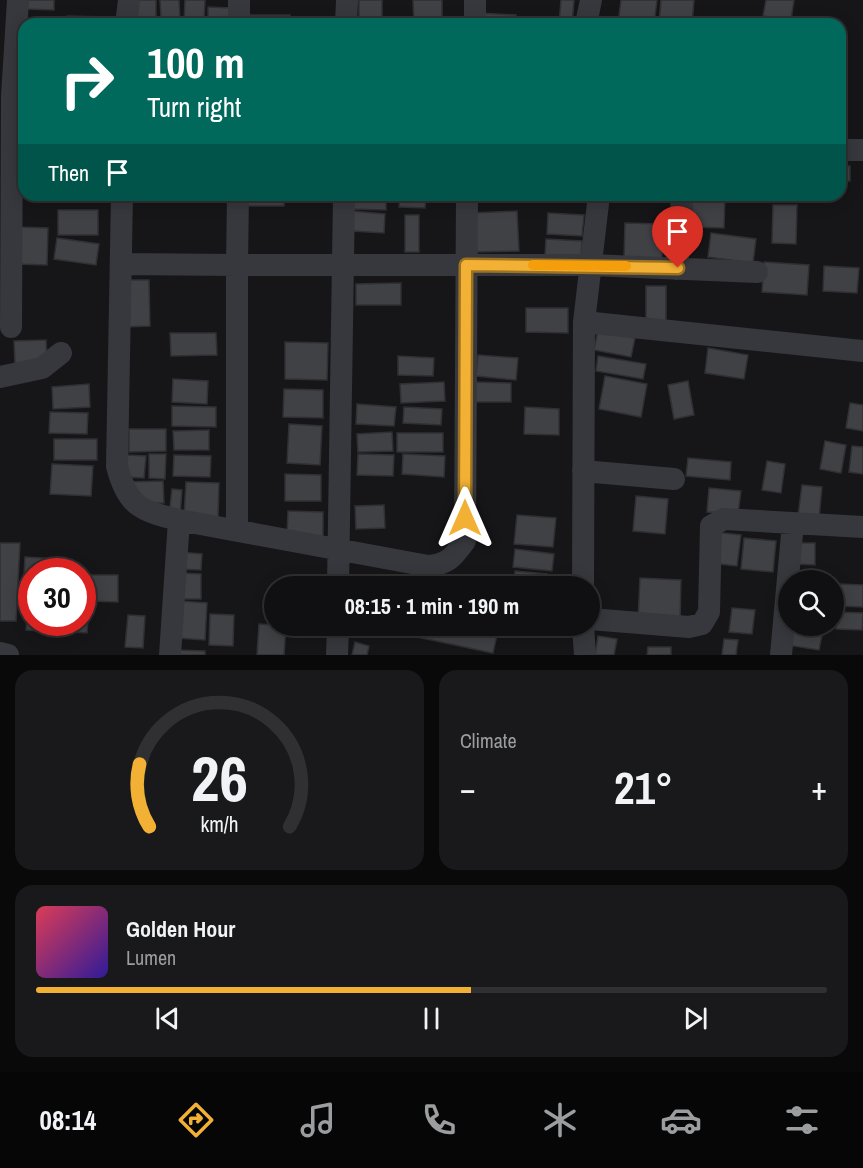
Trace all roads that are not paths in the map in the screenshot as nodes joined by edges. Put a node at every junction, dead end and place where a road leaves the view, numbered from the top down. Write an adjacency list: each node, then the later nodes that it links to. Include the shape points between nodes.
1 (18, 0): 12 (street)
2 (129, 0): 7 (street)
3 (239, 0): 8 (street)
4 (347, 0): 9 (street)
5 (476, 0): 10 (street)
6 (591, 0): 11 (street)
7 (127, 18)
8 (239, 18)
9 (346, 18)
10 (475, 18)
11 (587, 18)
12 (6, 96): 15 (street)
13 (846, 150): 14 (street)
14 (863, 150)
15 (6, 173): 30 (street)
16 (122, 201): 22 (street)
17 (238, 201): 23 (street)
18 (344, 201): 24 (street)
19 (467, 201): 25 (street)
20 (598, 201): 26 (street)
21 (682, 201): 27 (street)
22 (121, 264): 23 (street); 36 (street, via 117,466 123,490 137,505 153,514)
23 (237, 265): 24 (street); 39 (street)
24 (343, 265): 25 (street); 40 (street)
25 (466, 265): 26 (street); 40 (street, via 465,541 442,566)
26 (591, 265): 27 (street); 29 (street)
27 (678, 268): 28 (street)
28 (757, 272)
29 (584, 322): 31 (street); 34 (street)
30 (11, 327)
31 (863, 351)
32 (61, 352): 33 (street, via 42,368)
33 (0, 377)
34 (583, 471): 35 (street); 42 (street)
35 (674, 478)
36 (179, 520): 39 (street); 48 (street)
37 (793, 523): 38 (street); 43 (street, via 724,519 711,526 709,612 702,624 689,627); 51 (street)
38 (863, 526)
39 (237, 530): 40 (street)
40 (339, 548): 41 (street)
41 (338, 576)
42 (583, 576)
43 (600, 620)
44 (338, 636): 49 (street)
45 (584, 636): 50 (street)
46 (0, 653): 47 (street)
47 (8, 655)
48 (170, 655)
49 (337, 655)
50 (585, 655)
51 (781, 655)

